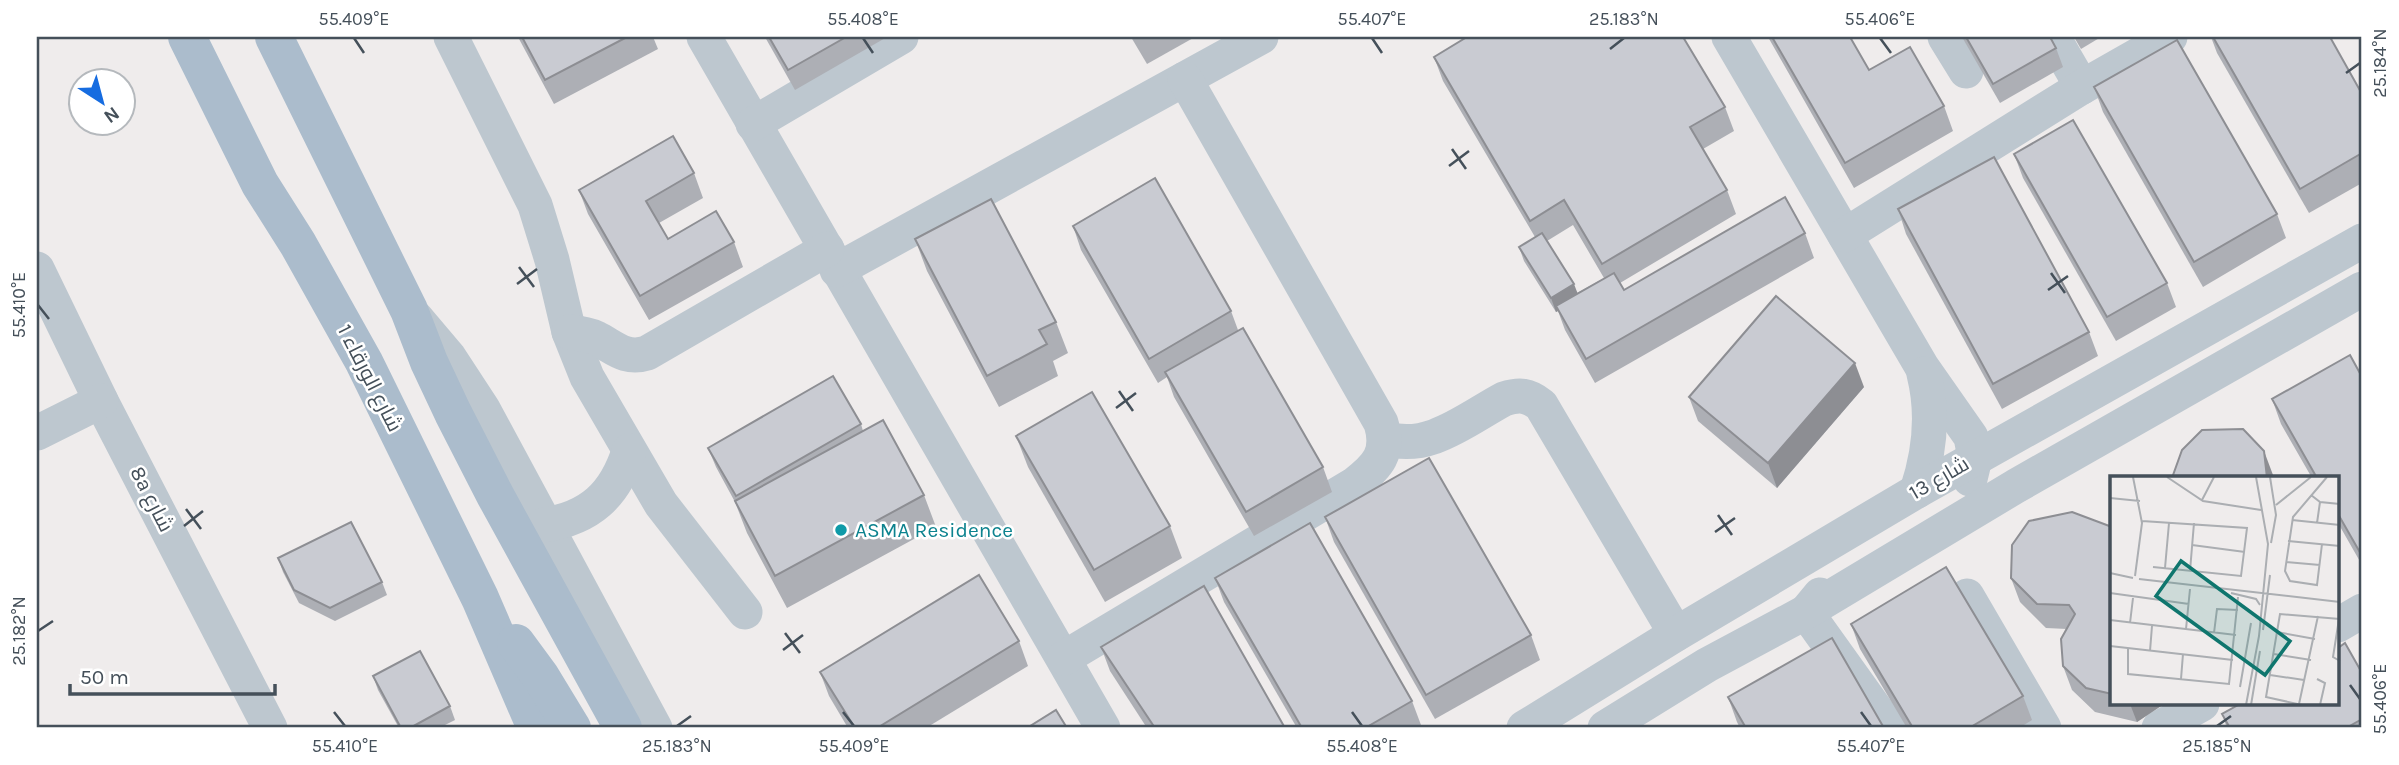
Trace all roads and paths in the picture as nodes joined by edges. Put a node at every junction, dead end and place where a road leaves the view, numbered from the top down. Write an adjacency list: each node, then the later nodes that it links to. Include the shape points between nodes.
1 (187, 37): 32 (main road, شارع الورقاء 1, via 260,184 364,362)
2 (274, 37): 20 (main road)
3 (451, 37): 21 (street, via 535,205)
4 (901, 37): 14 (street)
5 (1261, 37): 12 (street)
6 (1729, 37): 15 (street)
7 (1945, 37): 11 (street)
8 (2053, 37): 13 (street)
9 (2170, 37): 13 (street)
10 (714, 41): 14 (street)
11 (1966, 71)
12 (1185, 79): 17 (street); 26 (street, via 1373,408)
13 (2082, 87): 15 (street)
14 (753, 124): 17 (street)
15 (1845, 235): 22 (street)
16 (2362, 241): 24 (street, شارع 13)
17 (832, 259): 21 (street, via 647,354 630,356 592,336); 38 (street)
18 (37, 269): 23 (street, 8a شارع)
19 (2362, 289): 35 (street)
20 (409, 310): 30 (street, via 467,383); 46 (main road, via 429,362 489,484)
21 (569, 332): 27 (street, via 587,377)
22 (1922, 367): 24 (street, via 1976,411); 28 (street, via 1966,428); 29 (street, via 1930,429)
23 (101, 401): 25 (street); 43 (street, 8a شارع)
24 (2025, 430): 28 (street, شارع 13)
25 (37, 433)
26 (1385, 438): 37 (street, via 1398,443 1424,441 1504,398 1531,397 1541,405); 38 (street, via 1381,458 1355,484)
27 (629, 451): 30 (street, via 616,483 605,496 577,516); 34 (street, via 669,514)
28 (1975, 458): 29 (street, شارع 13); 35 (street, via 1960,497 1843,572)
29 (1917, 491): 37 (street, شارع 13)
30 (544, 525): 47 (street)
31 (1967, 596): 42 (street)
32 (480, 598): 44 (main road, شارع الورقاء 1); 45 (main road, via 541,677)
33 (2362, 611): 36 (street)
34 (744, 612)
35 (1806, 612): 40 (street); 51 (street)
36 (2340, 624)
37 (1676, 634): 49 (street, شارع 13)
38 (1064, 658): 48 (street)
39 (2199, 706): 41 (street)
40 (1649, 713): 50 (street)
41 (2168, 726)
42 (2041, 727)
43 (270, 728)
44 (537, 728)
45 (572, 728)
46 (623, 728)
47 (655, 728)
48 (1103, 728)
49 (1524, 728)
50 (1605, 728)
51 (1889, 728)

